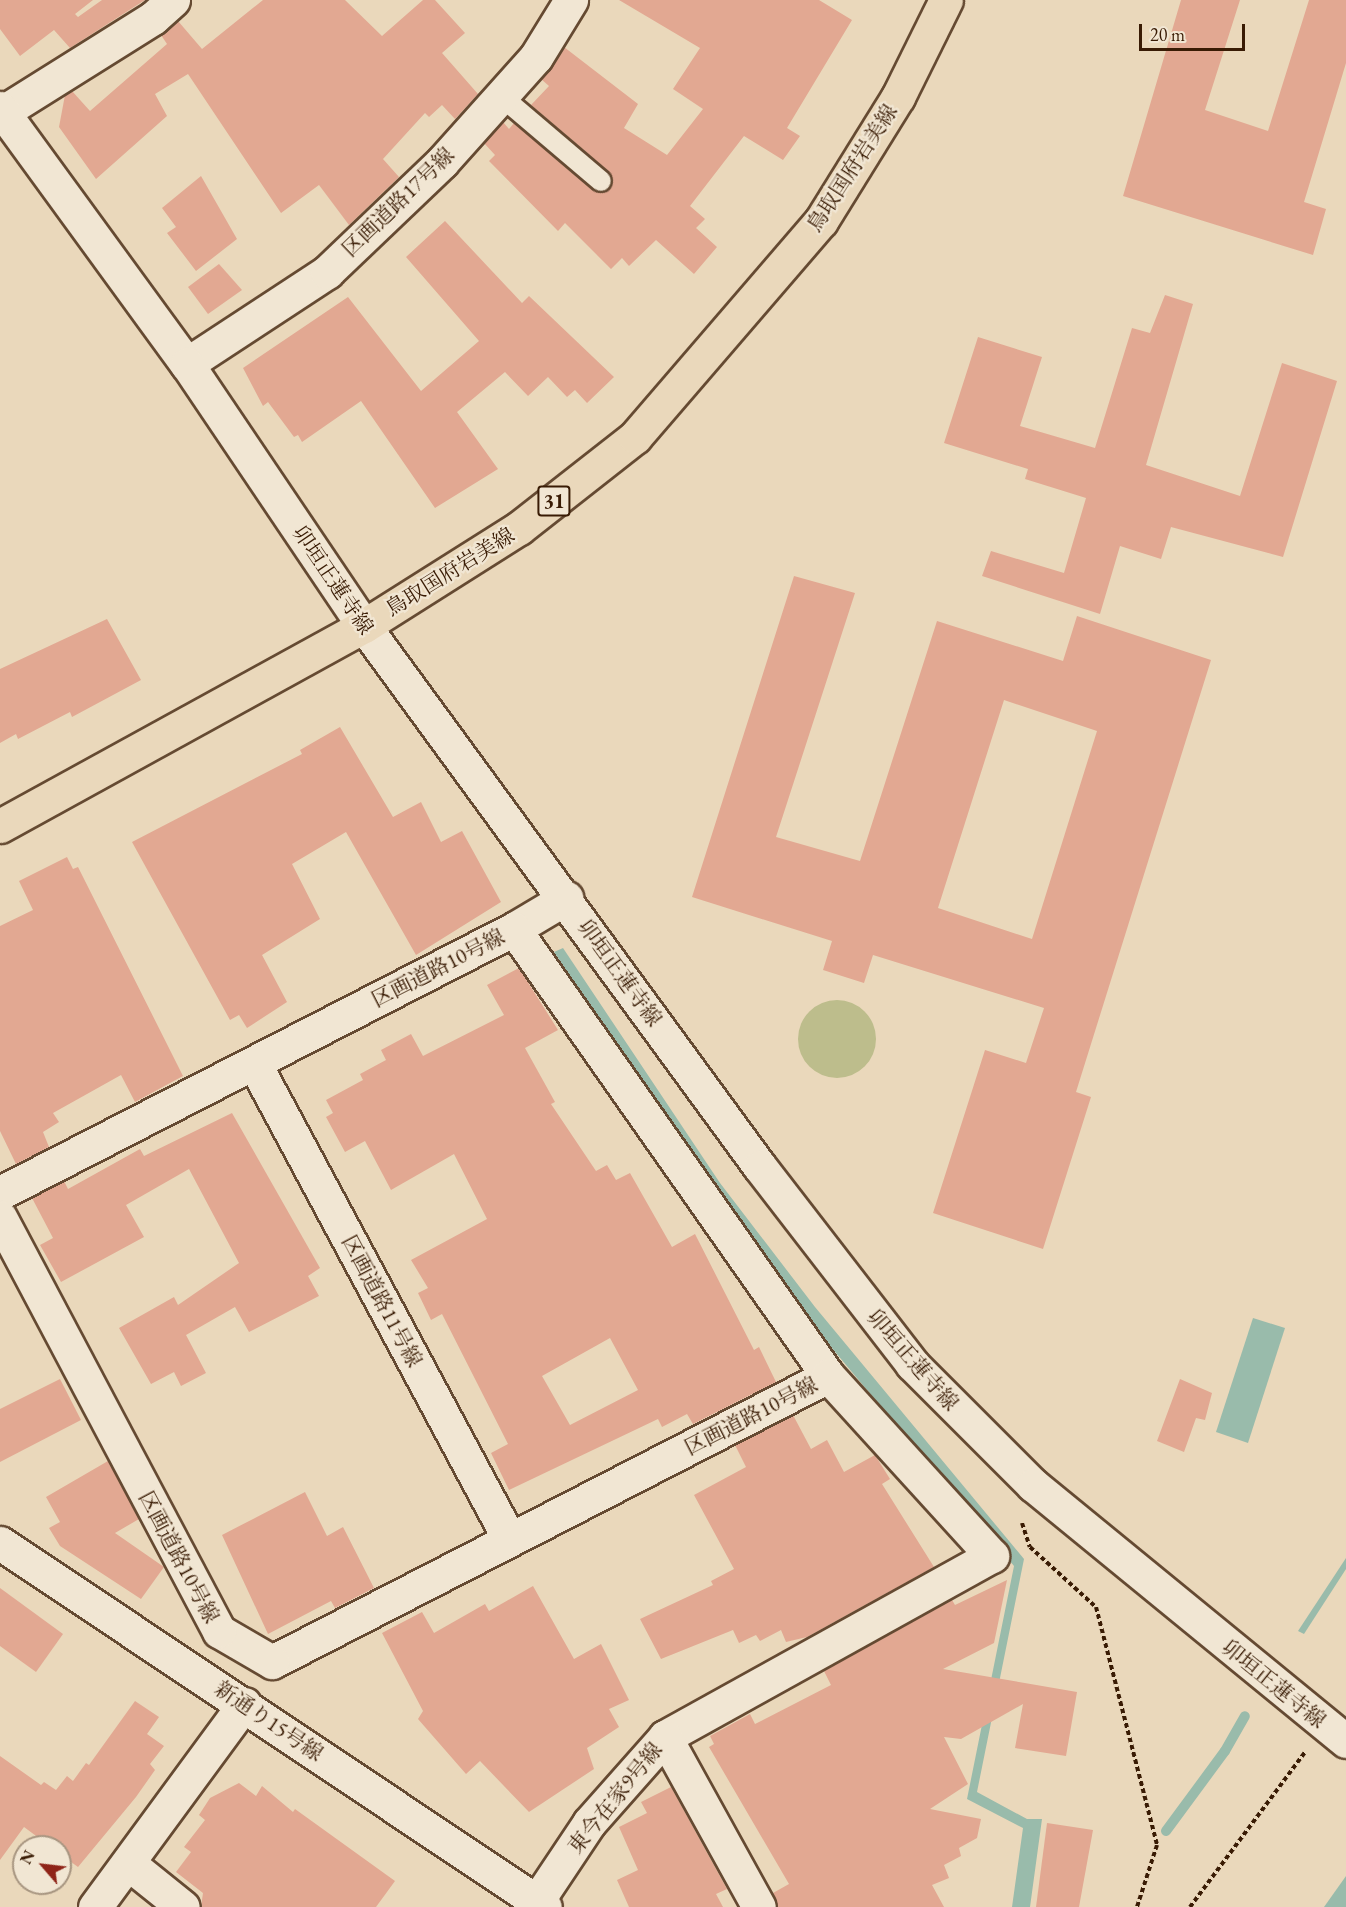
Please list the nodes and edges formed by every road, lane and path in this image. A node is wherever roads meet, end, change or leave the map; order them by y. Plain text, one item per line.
1 (173, 0) edge
2 (571, 0) edge
3 (946, 0) edge
4 (501, 96) junction
5 (1, 110) edge
6 (600, 181) dead end
7 (187, 364) junction
8 (364, 626) junction
9 (0, 826) edge
10 (566, 898) junction
11 (514, 929) junction
12 (254, 1063) junction
13 (0, 1193) edge
14 (0, 1217) edge
15 (828, 1376) junction
16 (1032, 1485) junction
17 (510, 1540) junction
18 (0, 1543) edge
19 (244, 1704) junction
20 (1335, 1732) edge
21 (665, 1737) junction
22 (128, 1863) junction
23 (541, 1904) edge
24 (95, 1907) edge
25 (183, 1907) edge
26 (759, 1907) edge
27 (1137, 1907) edge
28 (1190, 1907) edge

1 - 5 street
2 - 4 street, 区画道路17号線
3 - 8 main road, 鳥取国府岩美線 / 31
4 - 6 lane
4 - 7 street, 区画道路17号線
5 - 7 street, 卯垣正蓮寺線
7 - 8 street, 卯垣正蓮寺線
8 - 9 main road, 鳥取国府岩美線 / 31
8 - 10 street, 卯垣正蓮寺線
10 - 11 street
10 - 16 street, 卯垣正蓮寺線
11 - 12 street, 区画道路10号線
11 - 15 street, 区画道路10号線
12 - 13 street, 区画道路10号線
12 - 17 street, 区画道路11号線
14 - 17 street, 区画道路10号線
15 - 17 street, 区画道路10号線
15 - 21 street
16 - 20 street, 卯垣正蓮寺線
16 - 27 path
18 - 19 street, 新通り15号線
19 - 22 street
19 - 23 street, 新通り15号線
20 - 28 path
21 - 23 street, 東今在家9号線
21 - 26 street, 東今在家9号線
22 - 24 street
22 - 25 street

